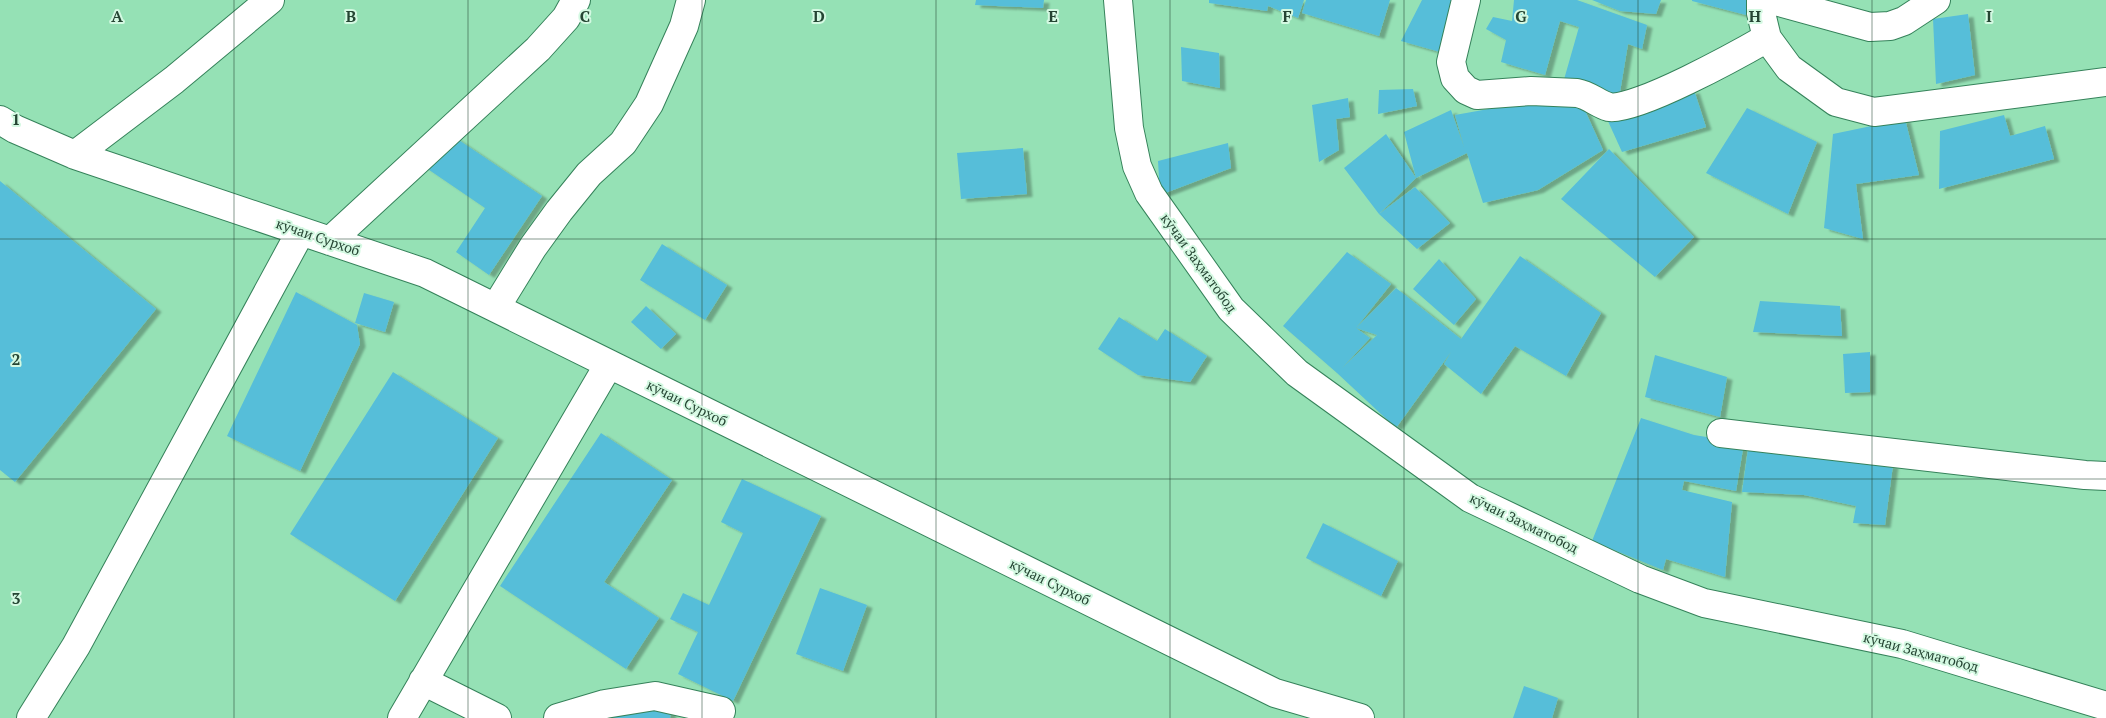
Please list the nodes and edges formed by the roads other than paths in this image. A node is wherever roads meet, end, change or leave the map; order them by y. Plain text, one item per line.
1 (270, 0) edge
2 (576, 0) edge
3 (691, 0) edge
4 (1118, 0) edge
5 (1466, 0) edge
6 (1761, 0) edge
7 (1772, 0) edge
8 (1936, 0) edge
9 (1767, 38) junction
10 (2106, 82) edge
11 (0, 120) edge
12 (75, 155) junction
13 (301, 231) junction
14 (330, 241) junction
15 (496, 307) junction
16 (609, 364) junction
17 (1721, 433) dead end
18 (2106, 476) edge
19 (423, 681) junction
20 (2106, 706) edge
21 (721, 711) dead end
22 (31, 718) edge
23 (402, 718) edge
24 (498, 718) edge
25 (558, 718) edge
26 (1360, 718) edge

1 - 12 street
2 - 14 street
3 - 15 street
4 - 20 street, кӯчаи Заҳматобод
5 - 9 street
6 - 9 street
7 - 8 street
9 - 10 street
11 - 12 street, кӯчаи Сурхоб
12 - 13 street, кӯчаи Сурхоб
13 - 14 street, кӯчаи Сурхоб
13 - 22 street
14 - 15 street, кӯчаи Сурхоб
15 - 16 street, кӯчаи Сурхоб
16 - 19 street
16 - 26 street, кӯчаи Сурхоб
17 - 18 street
19 - 23 street
19 - 24 street
21 - 25 street

